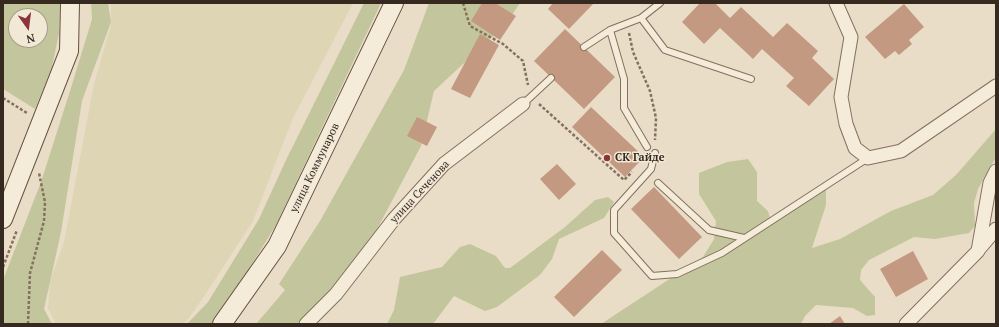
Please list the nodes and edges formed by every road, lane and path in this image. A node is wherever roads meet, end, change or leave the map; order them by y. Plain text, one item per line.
1 (70, 3) edge
2 (394, 3) edge
3 (463, 3) edge
4 (649, 3) edge
5 (660, 3) edge
6 (836, 3) edge
7 (648, 11) junction
8 (641, 18) junction
9 (626, 23) junction
10 (610, 30) junction
11 (584, 47) dead end
12 (551, 78) dead end
13 (751, 79) dead end
14 (996, 86) edge
15 (3, 98) edge
16 (527, 101) junction
17 (31, 116) dead end
18 (647, 147) dead end
19 (655, 153) joint
20 (868, 158) junction
21 (38, 170) dead end
22 (634, 170) dead end
23 (996, 171) edge
24 (658, 183) dead end
25 (3, 219) edge
26 (996, 229) edge
27 (744, 238) junction
28 (978, 251) junction
29 (28, 324) edge
30 (222, 324) edge
31 (306, 324) edge
32 (906, 324) edge

1 - 25 main road
2 - 30 main road, улица Коммунаров
3 - 16 path
4 - 7 lane
5 - 7 lane
6 - 20 street
7 - 8 lane
8 - 9 lane
8 - 13 lane
9 - 10 lane
9 - 19 path
10 - 11 lane
10 - 18 lane
12 - 16 lane, улица Сеченова
14 - 20 street
15 - 17 path
16 - 22 path
16 - 31 street, улица Сеченова
19 - 27 lane
20 - 27 lane
21 - 29 path
23 - 28 street
24 - 27 lane
26 - 28 street
28 - 32 street

